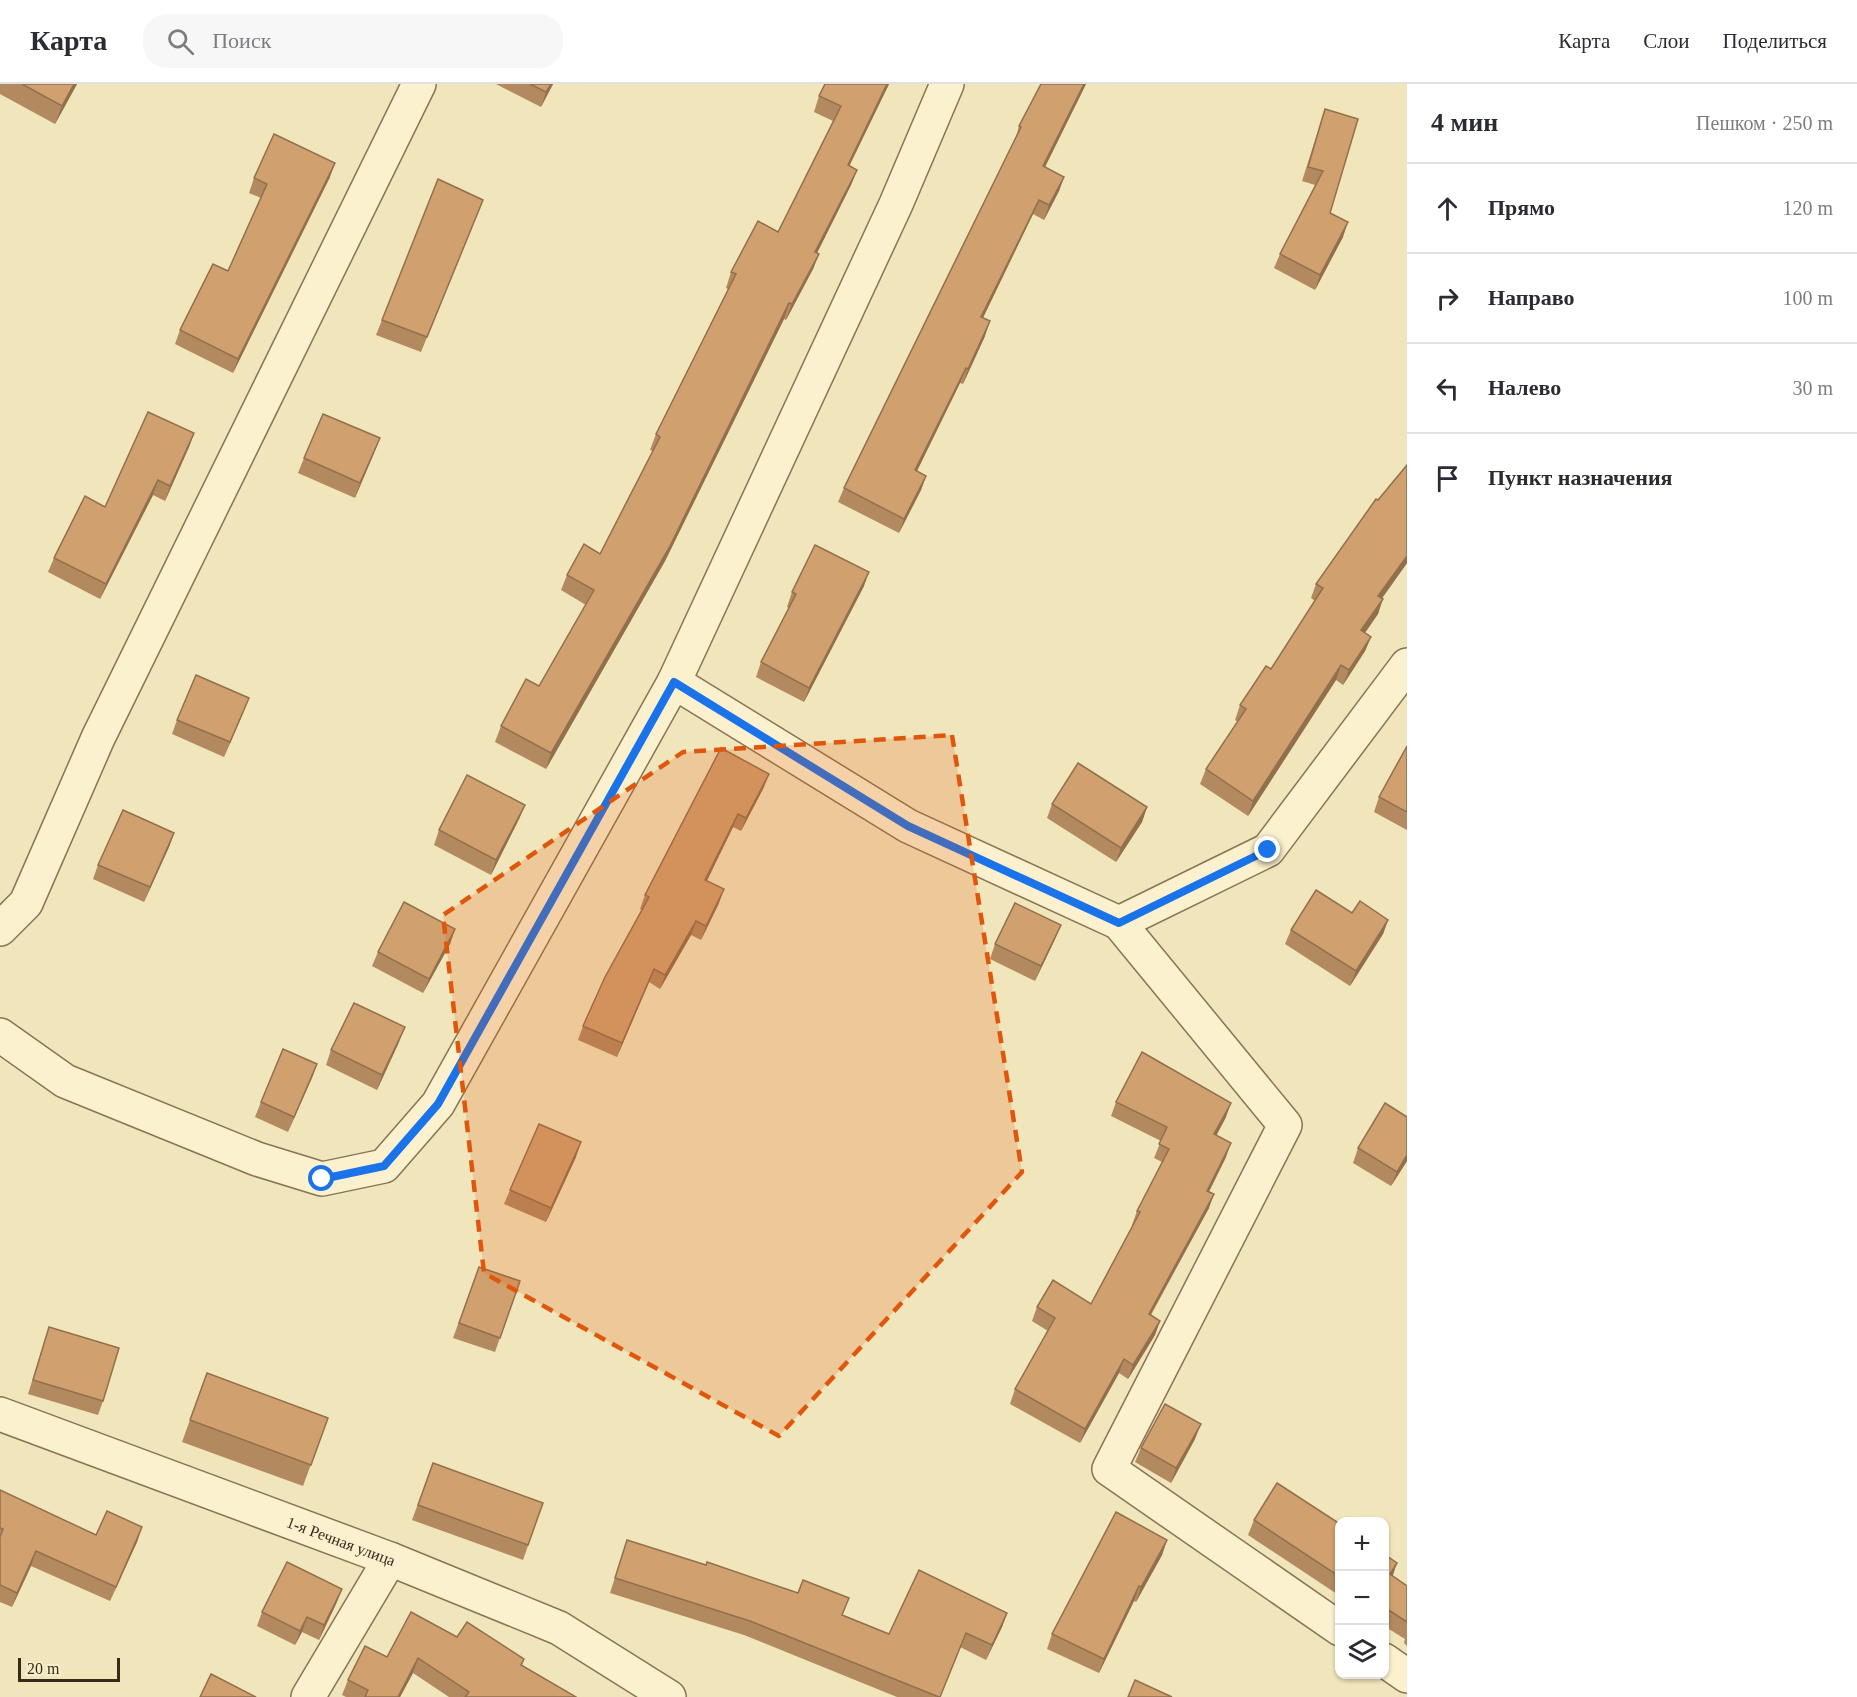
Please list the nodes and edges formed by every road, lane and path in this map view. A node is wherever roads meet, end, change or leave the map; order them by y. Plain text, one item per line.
1 (419, 84) edge
2 (947, 84) edge
3 (1407, 665) edge
4 (674, 682) junction
5 (1119, 923) junction
6 (0, 929) edge
7 (0, 1035) edge
8 (0, 1414) edge
9 (390, 1559) junction
10 (1335, 1626) edge
11 (1389, 1663) edge
12 (1407, 1676) edge
13 (308, 1697) edge
14 (669, 1697) edge

1 - 6 street
2 - 4 street
3 - 5 street
4 - 5 street
4 - 7 street
5 - 10 street
8 - 9 street, 1-я Речная улица
9 - 13 street
9 - 14 street, 1-я Речная улица
11 - 12 street

